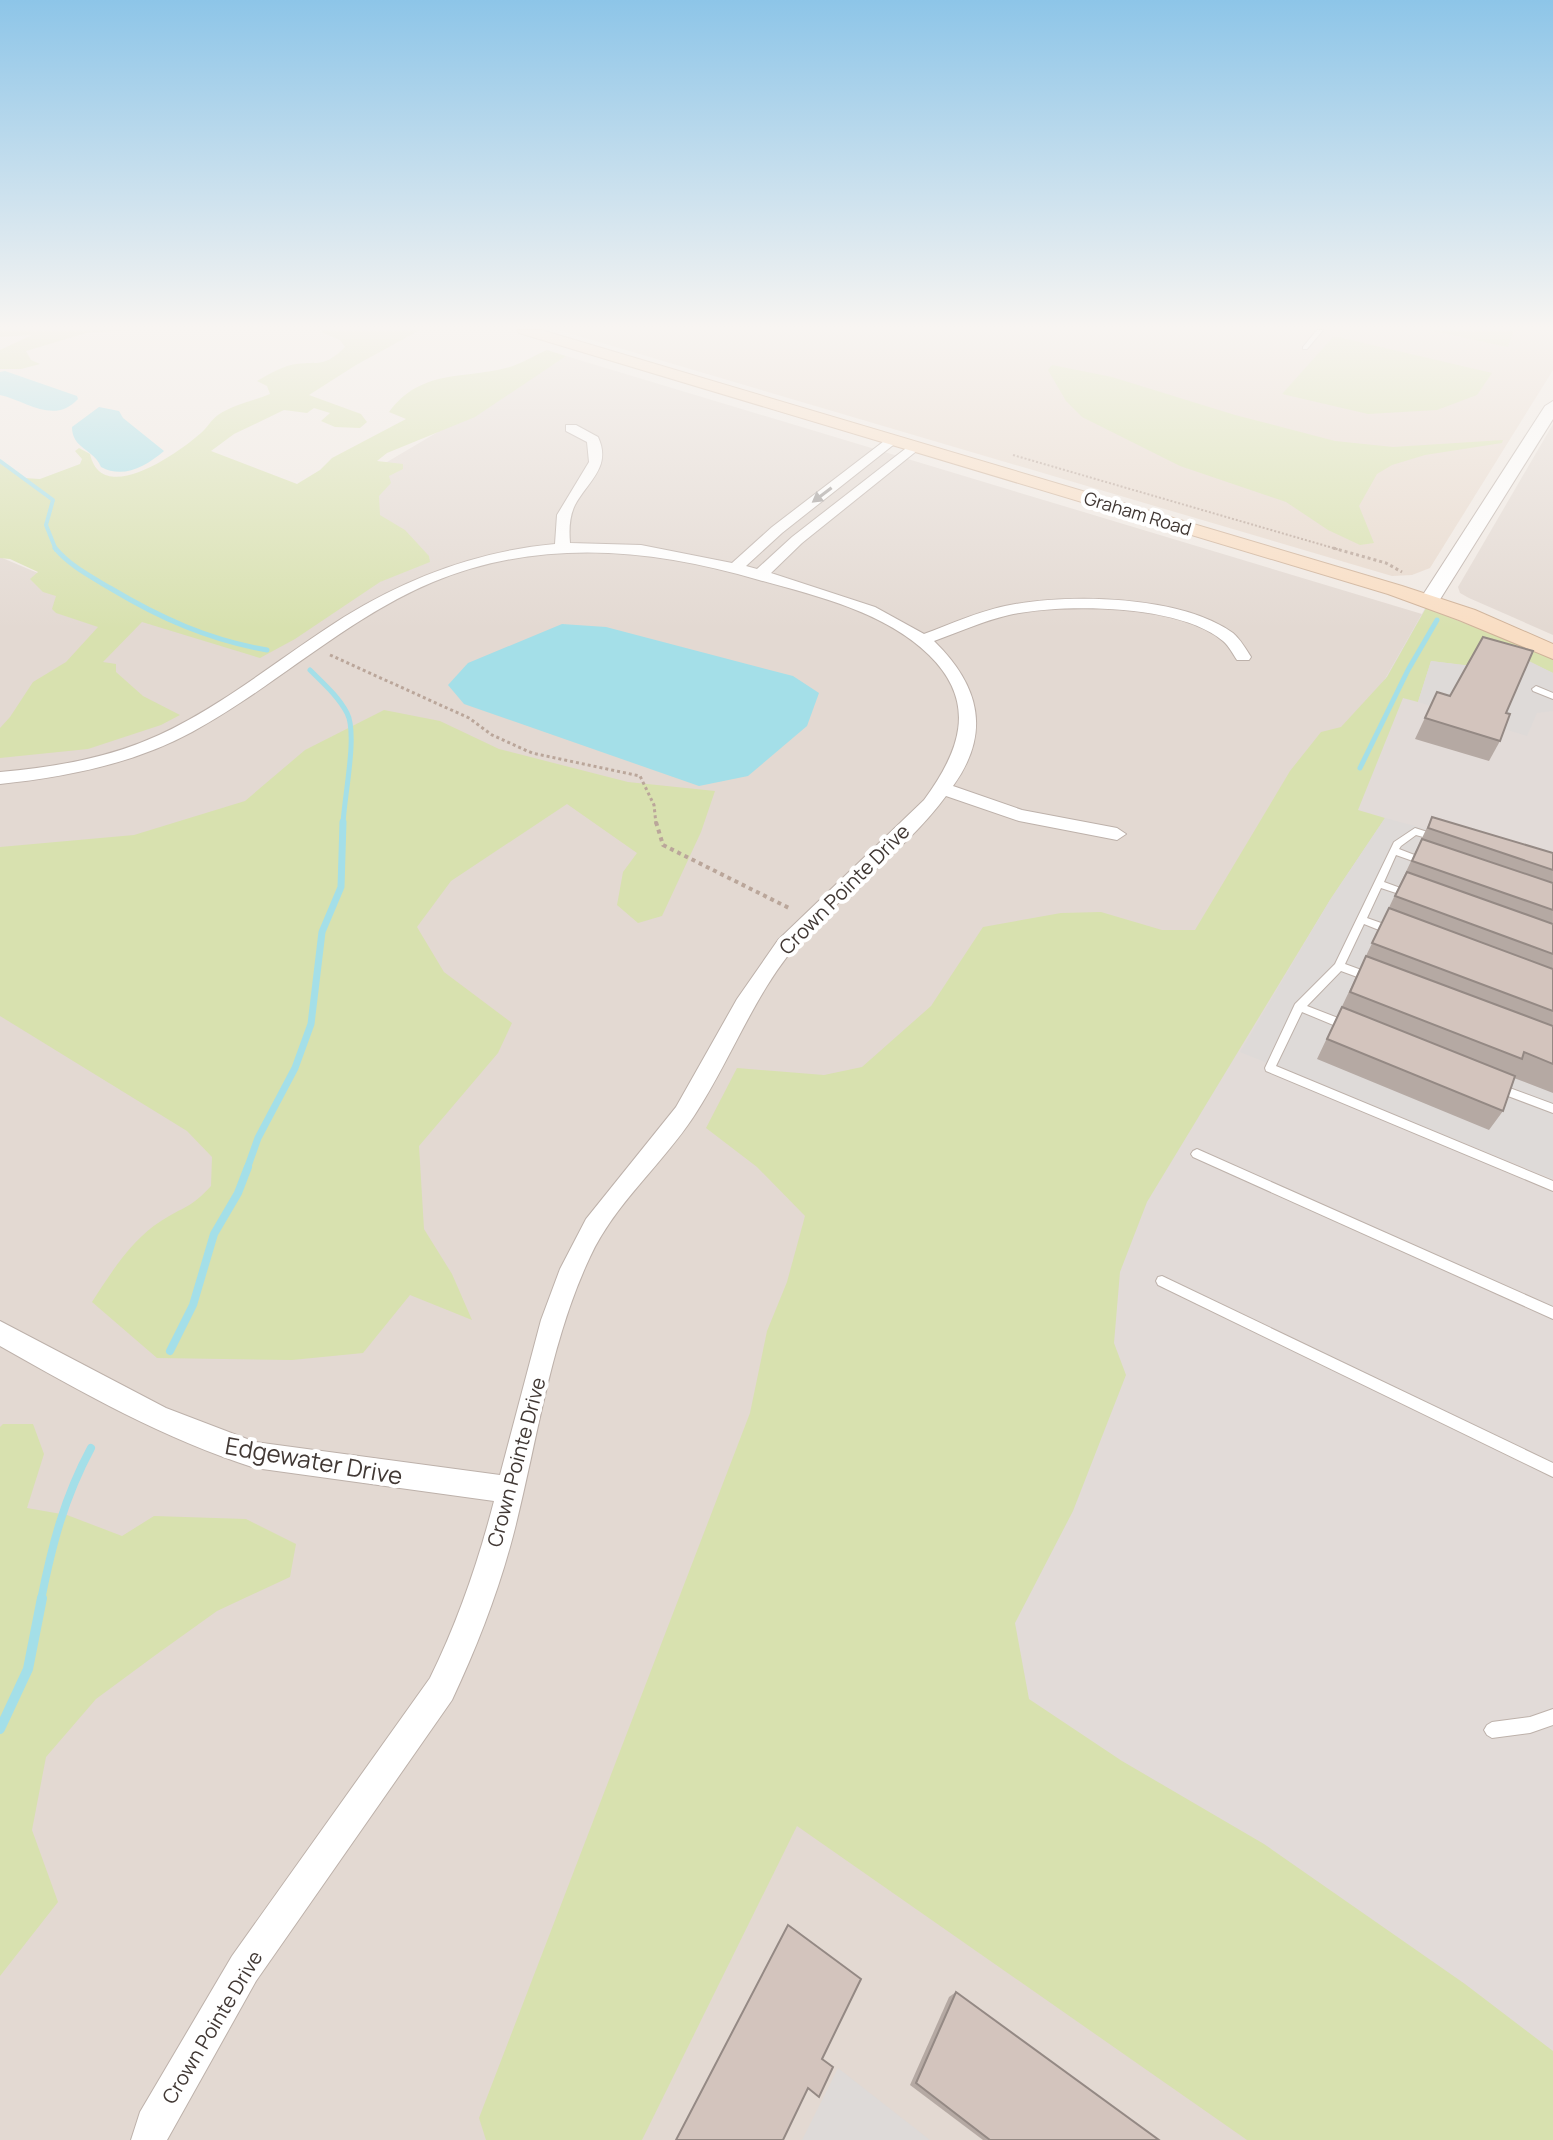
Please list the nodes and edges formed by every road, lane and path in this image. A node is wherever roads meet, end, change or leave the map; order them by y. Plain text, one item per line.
1 (574, 430) edge
2 (861, 430) edge
3 (1538, 430) edge
4 (892, 439) junction
5 (914, 446) junction
6 (844, 478) junction
7 (866, 485) junction
8 (793, 517) junction
9 (817, 524) junction
10 (563, 548) junction
11 (735, 568) junction
12 (760, 575) junction
13 (1429, 601) junction
14 (922, 640) junction
15 (1553, 652) edge
16 (324, 653) dead end
17 (1243, 657) dead end
18 (1536, 689) dead end
19 (1553, 696) edge
20 (0, 778) edge
21 (944, 789) junction
22 (1117, 834) dead end
23 (1446, 840) edge
24 (1394, 851) junction
25 (1437, 866) edge
26 (1378, 883) junction
27 (1422, 899) edge
28 (791, 909) dead end
29 (1361, 919) junction
30 (1405, 936) edge
31 (1339, 966) junction
32 (1379, 981) edge
33 (1299, 1007) junction
34 (1356, 1030) edge
35 (1482, 1081) edge
36 (1553, 1109) edge
37 (1197, 1154) dead end
38 (1553, 1186) edge
39 (1162, 1281) dead end
40 (1553, 1313) edge
41 (0, 1333) edge
42 (1553, 1470) edge
43 (509, 1490) junction
44 (1553, 1717) edge
45 (1492, 1730) dead end
46 (149, 2140) edge

1 - 10 street
2 - 4 main road, Graham Road
3 - 13 street
4 - 5 main road, Graham Road
4 - 6 street
5 - 7 street
5 - 13 main road, Graham Road
6 - 7 street
6 -> 8 street
7 - 9 street
8 - 9 street
8 - 11 street
9 - 12 street
10 - 11 street, Crown Pointe Drive
10 - 20 street, Crown Pointe Drive
11 - 12 street, Crown Pointe Drive
12 - 14 street, Crown Pointe Drive
13 - 15 main road, Graham Road
14 - 17 street
14 - 21 street, Crown Pointe Drive
16 - 28 path
18 - 19 lane
21 - 22 street
21 - 43 street, Crown Pointe Drive
23 - 24 lane
24 - 25 lane
24 - 26 lane
26 - 27 lane
26 - 29 lane
29 - 30 lane
29 - 31 lane
31 - 32 lane
31 - 33 lane
33 - 34 lane
33 - 38 lane
35 - 36 lane
37 - 40 lane
39 - 42 lane
41 - 43 street, Edgewater Drive
43 - 46 street, Crown Pointe Drive
44 - 45 lane

